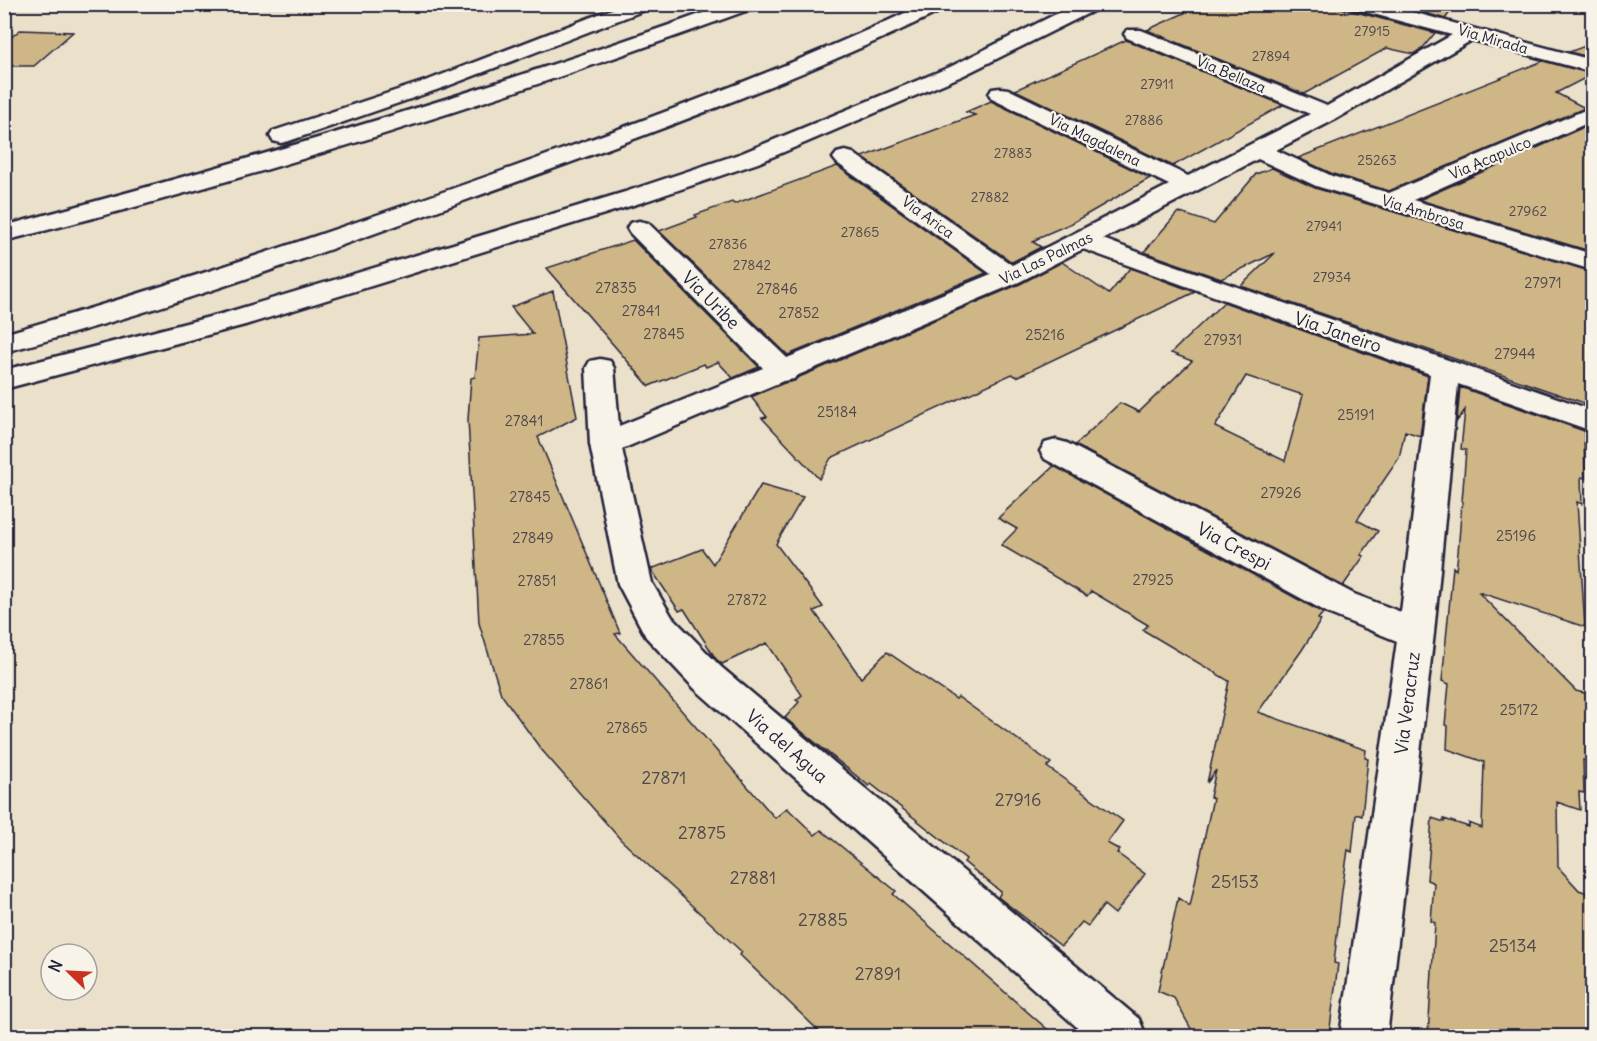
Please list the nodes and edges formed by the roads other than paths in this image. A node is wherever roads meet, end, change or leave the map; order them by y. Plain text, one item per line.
1 (643, 4) edge
2 (747, 4) edge
3 (940, 4) edge
4 (1092, 4) edge
5 (1358, 4) edge
6 (1470, 33) junction
7 (1134, 34) dead end
8 (1593, 66) edge
9 (1000, 94) dead end
10 (1593, 113) edge
11 (1328, 114) junction
12 (1555, 130) junction
13 (1583, 138) dead end
14 (1258, 150) junction
15 (845, 158) dead end
16 (1189, 186) junction
17 (1388, 202) junction
18 (4, 220) edge
19 (639, 228) dead end
20 (4, 234) edge
21 (1084, 240) junction
22 (1593, 262) edge
23 (1010, 276) junction
24 (4, 343) edge
25 (600, 368) dead end
26 (1445, 369) junction
27 (784, 372) junction
28 (4, 380) edge
29 (1593, 421) edge
30 (605, 444) junction
31 (1056, 452) dead end
32 (1416, 633) junction
33 (1122, 1036) edge
34 (1364, 1036) edge

1 - 18 main road
2 - 20 main road
3 - 24 main road
4 - 28 main road
5 - 6 main road, Via Mirada
6 - 8 main road, Via Mirada
6 - 11 main road, Via Las Palmas
7 - 11 main road, Via Bellaza
9 - 16 main road, Via Magdalena
10 - 12 main road, Via Acapulco
11 - 14 main road, Via Las Palmas
12 - 13 main road
12 - 17 main road, Via Acapulco
14 - 16 main road, Via Las Palmas
14 - 17 main road, Via Ambrosa
15 - 23 main road, Via Arica
16 - 21 main road, Via Las Palmas
17 - 22 main road, Via Ambrosa
19 - 27 main road, Via Uribe
21 - 23 main road, Via Las Palmas
21 - 26 main road, Via Janeiro
23 - 27 main road, Via Las Palmas
25 - 30 main road, Via del Agua
26 - 29 main road, Via Janeiro
26 - 32 main road, Via Veracruz
27 - 30 main road, Via Las Palmas
30 - 33 main road, Via del Agua
31 - 32 main road, Via Crespi
32 - 34 main road, Via Veracruz

